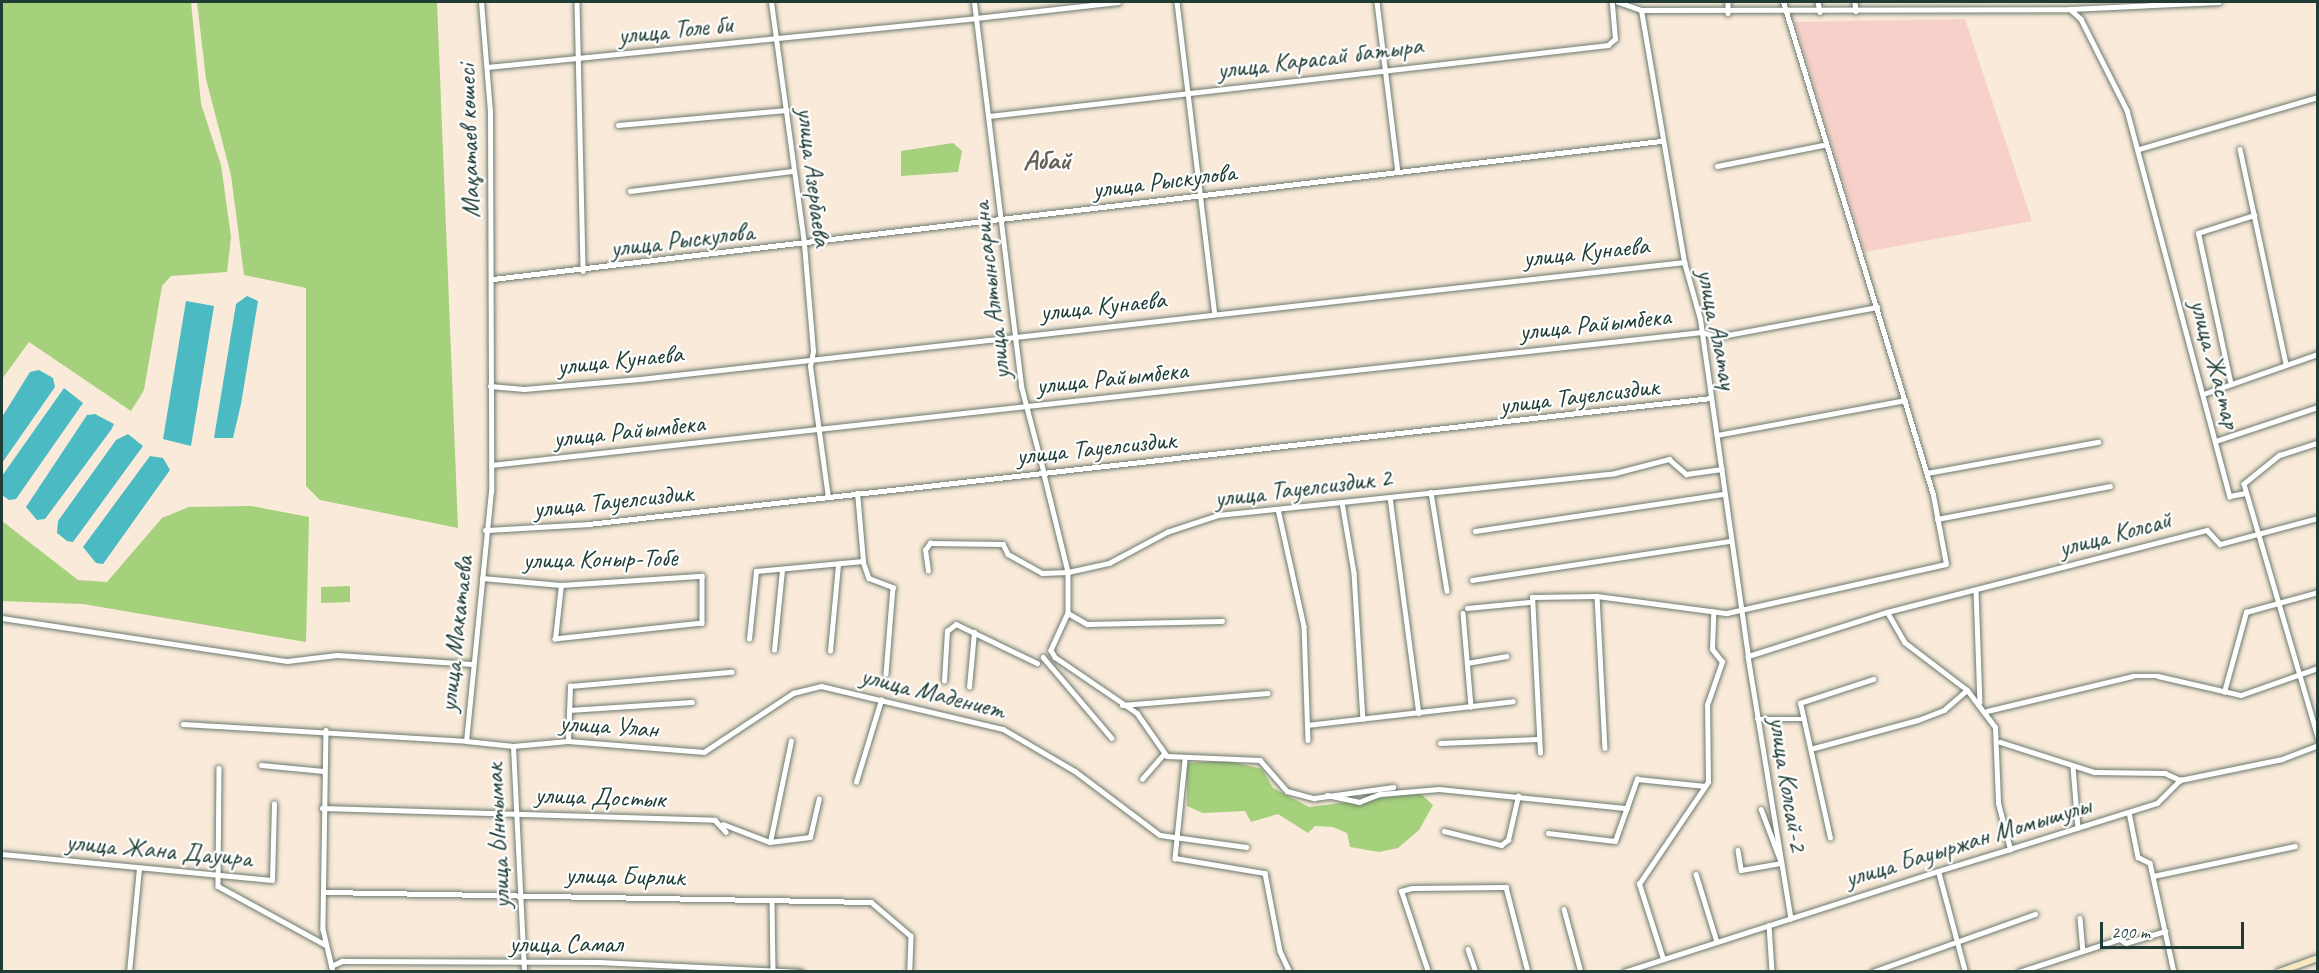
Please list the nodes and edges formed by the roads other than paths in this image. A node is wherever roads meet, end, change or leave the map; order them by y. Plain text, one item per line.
1 (481, 2) edge
2 (577, 2) edge
3 (771, 2) edge
4 (974, 2) edge
5 (1118, 2) edge
6 (1178, 2) edge
7 (1377, 2) edge
8 (1612, 2) edge
9 (1618, 2) edge
10 (1728, 2) edge
11 (1783, 2) edge
12 (1818, 2) edge
13 (1855, 2) edge
14 (1923, 2) edge
15 (1989, 2) edge
16 (2053, 2) edge
17 (2219, 2) edge
18 (2054, 8) junction
19 (1991, 9) junction
20 (2070, 9) junction
21 (1641, 10) junction
22 (1925, 10) junction
23 (1856, 11) junction
24 (1786, 12) junction
25 (1820, 12) junction
26 (1728, 13) junction
27 (976, 18) junction
28 (776, 38) junction
29 (581, 59) junction
30 (487, 67) junction
31 (1384, 71) junction
32 (1191, 94) junction
33 (2318, 97) edge
34 (786, 110) junction
35 (989, 116) junction
36 (618, 125) dead end
37 (1661, 141) junction
38 (1823, 145) junction
39 (2139, 149) junction
40 (2240, 149) dead end
41 (1717, 166) dead end
42 (794, 171) junction
43 (1398, 172) junction
44 (630, 191) dead end
45 (1202, 196) junction
46 (2254, 215) junction
47 (1003, 220) junction
48 (804, 244) junction
49 (1684, 262) junction
50 (583, 271) junction
51 (493, 279) junction
52 (1877, 307) junction
53 (1215, 314) junction
54 (1702, 332) junction
55 (1015, 334) junction
56 (2318, 354) edge
57 (812, 357) junction
58 (2286, 364) junction
59 (2230, 381) junction
60 (490, 386) junction
61 (2206, 393) junction
62 (1711, 399) junction
63 (1905, 400) junction
64 (2318, 407) edge
65 (1026, 408) junction
66 (819, 430) junction
67 (1717, 435) junction
68 (2216, 441) junction
69 (2098, 442) dead end
70 (2318, 443) edge
71 (491, 465) junction
72 (1722, 469) junction
73 (1927, 473) junction
74 (1044, 474) junction
75 (2110, 486) dead end
76 (1431, 492) junction
77 (857, 493) junction
78 (2245, 493) junction
79 (1724, 494) junction
80 (828, 496) junction
81 (1390, 496) junction
82 (1342, 502) junction
83 (1278, 509) junction
84 (2318, 518) edge
85 (1937, 519) junction
86 (485, 530) junction
87 (1475, 531) dead end
88 (2257, 534) junction
89 (1730, 541) junction
90 (863, 561) junction
91 (838, 565) junction
92 (782, 570) junction
93 (928, 571) dead end
94 (1068, 572) junction
95 (482, 578) junction
96 (1472, 580) dead end
97 (561, 585) junction
98 (1976, 590) junction
99 (1447, 591) dead end
100 (2318, 592) edge
101 (1597, 596) junction
102 (1529, 602) junction
103 (2278, 603) junction
104 (1742, 610) junction
105 (1713, 612) junction
106 (1887, 612) junction
107 (1068, 613) junction
108 (2, 618) edge
109 (1222, 621) dead end
110 (974, 632) junction
111 (748, 639) dead end
112 (774, 650) dead end
113 (830, 651) dead end
114 (1506, 656) dead end
115 (1748, 656) junction
116 (1042, 657) dead end
117 (1037, 663) dead end
118 (1467, 663) junction
119 (472, 664) junction
120 (2318, 669) edge
121 (731, 672) dead end
122 (886, 674) dead end
123 (2300, 675) junction
124 (1873, 679) dead end
125 (944, 681) dead end
126 (969, 687) dead end
127 (1967, 690) junction
128 (2224, 692) junction
129 (1268, 693) dead end
130 (881, 700) junction
131 (1513, 701) dead end
132 (692, 702) dead end
133 (1980, 702) junction
134 (1122, 705) junction
135 (1471, 707) junction
136 (569, 710) junction
137 (1987, 711) junction
138 (1419, 713) junction
139 (1363, 719) junction
140 (1757, 719) junction
141 (1804, 719) junction
142 (183, 724) dead end
143 (1307, 725) junction
144 (326, 730) junction
145 (2318, 737) edge
146 (1112, 738) dead end
147 (1308, 740) dead end
148 (1538, 740) junction
149 (466, 741) junction
150 (568, 741) junction
151 (790, 741) dead end
152 (2000, 742) junction
153 (1440, 743) dead end
154 (2318, 745) edge
155 (513, 746) junction
156 (1605, 748) dead end
157 (1814, 748) junction
158 (704, 752) joint
159 (1540, 753) dead end
160 (1164, 754) junction
161 (1185, 760) junction
162 (261, 765) dead end
163 (2073, 767) junction
164 (219, 768) dead end
165 (324, 771) junction
166 (1142, 779) dead end
167 (2180, 780) junction
168 (856, 782) dead end
169 (1705, 786) junction
170 (1393, 787) dead end
171 (1327, 795) junction
172 (1518, 796) junction
173 (819, 799) dead end
174 (274, 804) dead end
175 (323, 808) junction
176 (1627, 808) junction
177 (1761, 810) dead end
178 (2129, 812) junction
179 (515, 814) junction
180 (723, 824) junction
181 (2078, 828) junction
182 (1443, 831) dead end
183 (726, 832) dead end
184 (1548, 833) dead end
185 (1176, 838) junction
186 (1830, 838) dead end
187 (770, 842) junction
188 (2295, 846) dead end
189 (1246, 847) dead end
190 (2010, 849) junction
191 (1738, 850) dead end
192 (2, 854) edge
193 (1782, 863) junction
194 (139, 868) junction
195 (1938, 871) junction
196 (1696, 874) dead end
197 (218, 876) junction
198 (2153, 876) junction
199 (325, 892) junction
200 (521, 894) junction
201 (772, 900) junction
202 (1564, 909) dead end
203 (2035, 914) dead end
204 (1791, 918) junction
205 (2080, 918) dead end
206 (1769, 925) junction
207 (2165, 932) junction
208 (1717, 942) junction
209 (1957, 942) junction
210 (324, 944) junction
211 (1468, 949) dead end
212 (2083, 950) junction
213 (2318, 958) edge
214 (1663, 959) junction
215 (524, 963) junction
216 (332, 969) edge
217 (773, 971) edge
218 (129, 972) edge
219 (524, 972) edge
220 (801, 972) edge
221 (910, 972) edge
222 (1290, 972) edge
223 (1428, 972) edge
224 (1476, 972) edge
225 (1528, 972) edge
226 (1581, 972) edge
227 (1624, 972) edge
228 (1773, 972) edge
229 (1872, 972) edge
230 (1965, 972) edge
231 (2019, 972) edge
232 (2174, 972) edge
233 (2279, 972) edge

1 - 30 street, Мақатаев көшесі
2 - 29 street
3 - 28 street, улица Азербаева
4 - 27 street, улица Алтынсарина
5 - 27 street, улица Толе би
6 - 32 street
7 - 31 street
8 - 31 street, улица Карасай батыра
9 - 21 street
10 - 26 street
11 - 24 street
12 - 25 street
13 - 23 street
14 - 22 street
15 - 19 street
16 - 18 street
17 - 20 street
18 - 19 street
18 - 20 street
19 - 22 street
20 - 39 street, улица Жастар
21 - 26 street
21 - 37 street, улица Алатау
22 - 23 street
23 - 25 street
24 - 25 street
24 - 26 street
24 - 38 street
27 - 28 street, улица Толе би
27 - 35 street, улица Алтынсарина
28 - 29 street, улица Толе би
28 - 34 street, улица Азербаева
29 - 30 street, улица Толе би
29 - 50 street
30 - 51 street, Мақатаев көшесі
31 - 32 street, улица Карасай батыра
31 - 43 street
32 - 35 street, улица Карасай батыра
32 - 45 street
33 - 39 street
34 - 36 street
34 - 42 street, улица Азербаева
35 - 47 street, улица Алтынсарина
37 - 43 street, улица Рыскулова
37 - 49 street, улица Алатау
38 - 41 street
38 - 52 street
39 - 61 street, улица Жастар
40 - 46 street
42 - 44 street
42 - 48 street, улица Азербаева
43 - 45 street, улица Рыскулова
45 - 47 street, улица Рыскулова
45 - 53 street
46 - 58 street
46 - 59 street
47 - 48 street, улица Рыскулова
47 - 55 street, улица Алтынсарина
48 - 50 street, улица Рыскулова
48 - 57 street, улица Азербаева
49 - 53 street, улица Кунаева
49 - 54 street, улица Алатау
50 - 51 street, улица Рыскулова
51 - 60 street, Мақатаев көшесі
52 - 54 street, улица Райымбека
52 - 63 street
53 - 55 street, улица Кунаева
54 - 62 street, улица Алатау
54 - 65 street, улица Райымбека
55 - 57 street, улица Кунаева
55 - 65 street, улица Алтынсарина
56 - 58 street
57 - 60 street, улица Кунаева
57 - 66 street, улица Азербаева
58 - 59 street
59 - 61 street
60 - 71 street, улица Макатаева
61 - 68 street, улица Жастар
62 - 67 street, улица Алатау
62 - 74 street, улица Тауелсиздик
63 - 67 street
63 - 73 street
64 - 68 street
65 - 66 street, улица Райымбека
65 - 74 street, улица Алтынсарина
66 - 71 street, улица Райымбека
66 - 80 street, улица Азербаева
67 - 72 street, улица Алатау
68 - 78 street, улица Жастар
69 - 73 street
70 - 78 street
71 - 86 street, улица Макатаева
72 - 76 street, улица Тауелсиздик 2
72 - 79 street, улица Алатау
73 - 85 street
74 - 77 street, улица Тауелсиздик
74 - 94 street, улица Алтынсарина
75 - 85 street
76 - 81 street, улица Тауелсиздик 2
76 - 99 street
77 - 80 street, улица Тауелсиздик
77 - 90 street
78 - 88 street
79 - 87 street
79 - 89 street, улица Алатау
80 - 86 street, улица Тауелсиздик
81 - 82 street, улица Тауелсиздик 2
81 - 138 street
82 - 83 street, улица Тауелсиздик 2
82 - 139 street
83 - 94 street, улица Тауелсиздик 2
83 - 143 street
84 - 88 street
85 - 104 street
86 - 95 street, улица Макатаева
88 - 98 street, улица Колсай
88 - 103 street
89 - 96 street
89 - 104 street, улица Алатау
90 - 91 street
90 - 122 street
91 - 92 street
91 - 113 street
92 - 111 street
92 - 112 street
93 - 94 street, улица Тауелсиздик 2
94 - 107 street, улица Алтынсарина
95 - 97 street, улица Коныр-Тобе
95 - 119 street, улица Макатаева
97 - 97 street, улица Коныр-Тобе
98 - 106 street, улица Колсай
98 - 133 street
100 - 103 street
101 - 102 street
101 - 105 street
101 - 156 street
102 - 118 street
102 - 148 street
103 - 123 street
103 - 128 street
104 - 105 street
104 - 115 street, улица Алатау
105 - 169 street
106 - 115 street, улица Колсай
106 - 127 street
107 - 109 street
107 - 134 street
108 - 119 street
110 - 117 street
110 - 125 street
110 - 126 street
114 - 118 street
115 - 140 street, улица Колсай-2
116 - 146 street
118 - 135 street
119 - 149 street, улица Макатаева
120 - 123 street
121 - 136 street
123 - 128 street
123 - 145 street
124 - 141 street
127 - 133 street
127 - 157 street, улица Колсай-2
128 - 137 street
129 - 134 street
130 - 158 street, улица Мадениет
130 - 168 street
130 - 185 street, улица Мадениет
131 - 135 street
132 - 136 street
133 - 137 street
134 - 160 street
135 - 138 street
136 - 150 street
137 - 152 street
138 - 139 street
139 - 143 street
140 - 141 street
140 - 193 street, улица Колсай-2
141 - 157 street
142 - 144 street
143 - 147 street
144 - 149 street
144 - 165 street
148 - 153 street
148 - 159 street
149 - 155 street, улица Ынтымак
150 - 155 street, улица Улан
150 - 158 street, улица Улан
151 - 187 street
152 - 163 street
152 - 190 street
154 - 167 street
155 - 179 street, улица Ынтымак
157 - 186 street
160 - 161 street
160 - 166 street
161 - 171 street
161 - 185 street
162 - 165 street
163 - 167 street
163 - 181 street
164 - 197 street
165 - 175 street
167 - 178 street, улица Бауыржан Момышулы
169 - 176 street
169 - 214 street
170 - 171 street
171 - 172 street
172 - 176 street
172 - 182 street
173 - 187 street
174 - 197 street, улица Жана Дауира
175 - 179 street, улица Достык
175 - 199 street
176 - 184 street
177 - 193 street
178 - 181 street, улица Бауыржан Момышулы
178 - 198 street
179 - 180 street, улица Достык
179 - 200 street, улица Ынтымак
180 - 183 street
180 - 187 street, улица Достык
181 - 190 street, улица Бауыржан Момышулы
185 - 189 street, улица Мадениет
185 - 222 street
188 - 198 street
190 - 195 street, улица Бауыржан Момышулы
191 - 193 street
192 - 194 street, улица Жана Дауира
193 - 204 street, улица Колсай-2
194 - 197 street, улица Жана Дауира
194 - 218 street
195 - 204 street, улица Бауыржан Момышулы
195 - 209 street
196 - 208 street
197 - 210 street
198 - 207 street
199 - 200 street, улица Бирлик
199 - 210 street
200 - 201 street, улица Бирлик
200 - 215 street, улица Ынтымак
201 - 217 street
201 - 221 street, улица Бирлик
202 - 226 street
203 - 209 street
204 - 206 street, улица Бауыржан Момышулы
205 - 212 street
206 - 208 street, улица Бауыржан Момышулы
206 - 228 street
207 - 212 street
207 - 232 street
208 - 214 street, улица Бауыржан Момышулы
209 - 229 street
209 - 230 street
210 - 216 street
211 - 224 street
212 - 231 street
213 - 233 main road
214 - 227 street, улица Бауыржан Момышулы
215 - 216 street, улица Самал
215 - 217 street, улица Самал
215 - 219 street, улица Ынтымак
217 - 220 street, улица Самал
223 - 225 street

